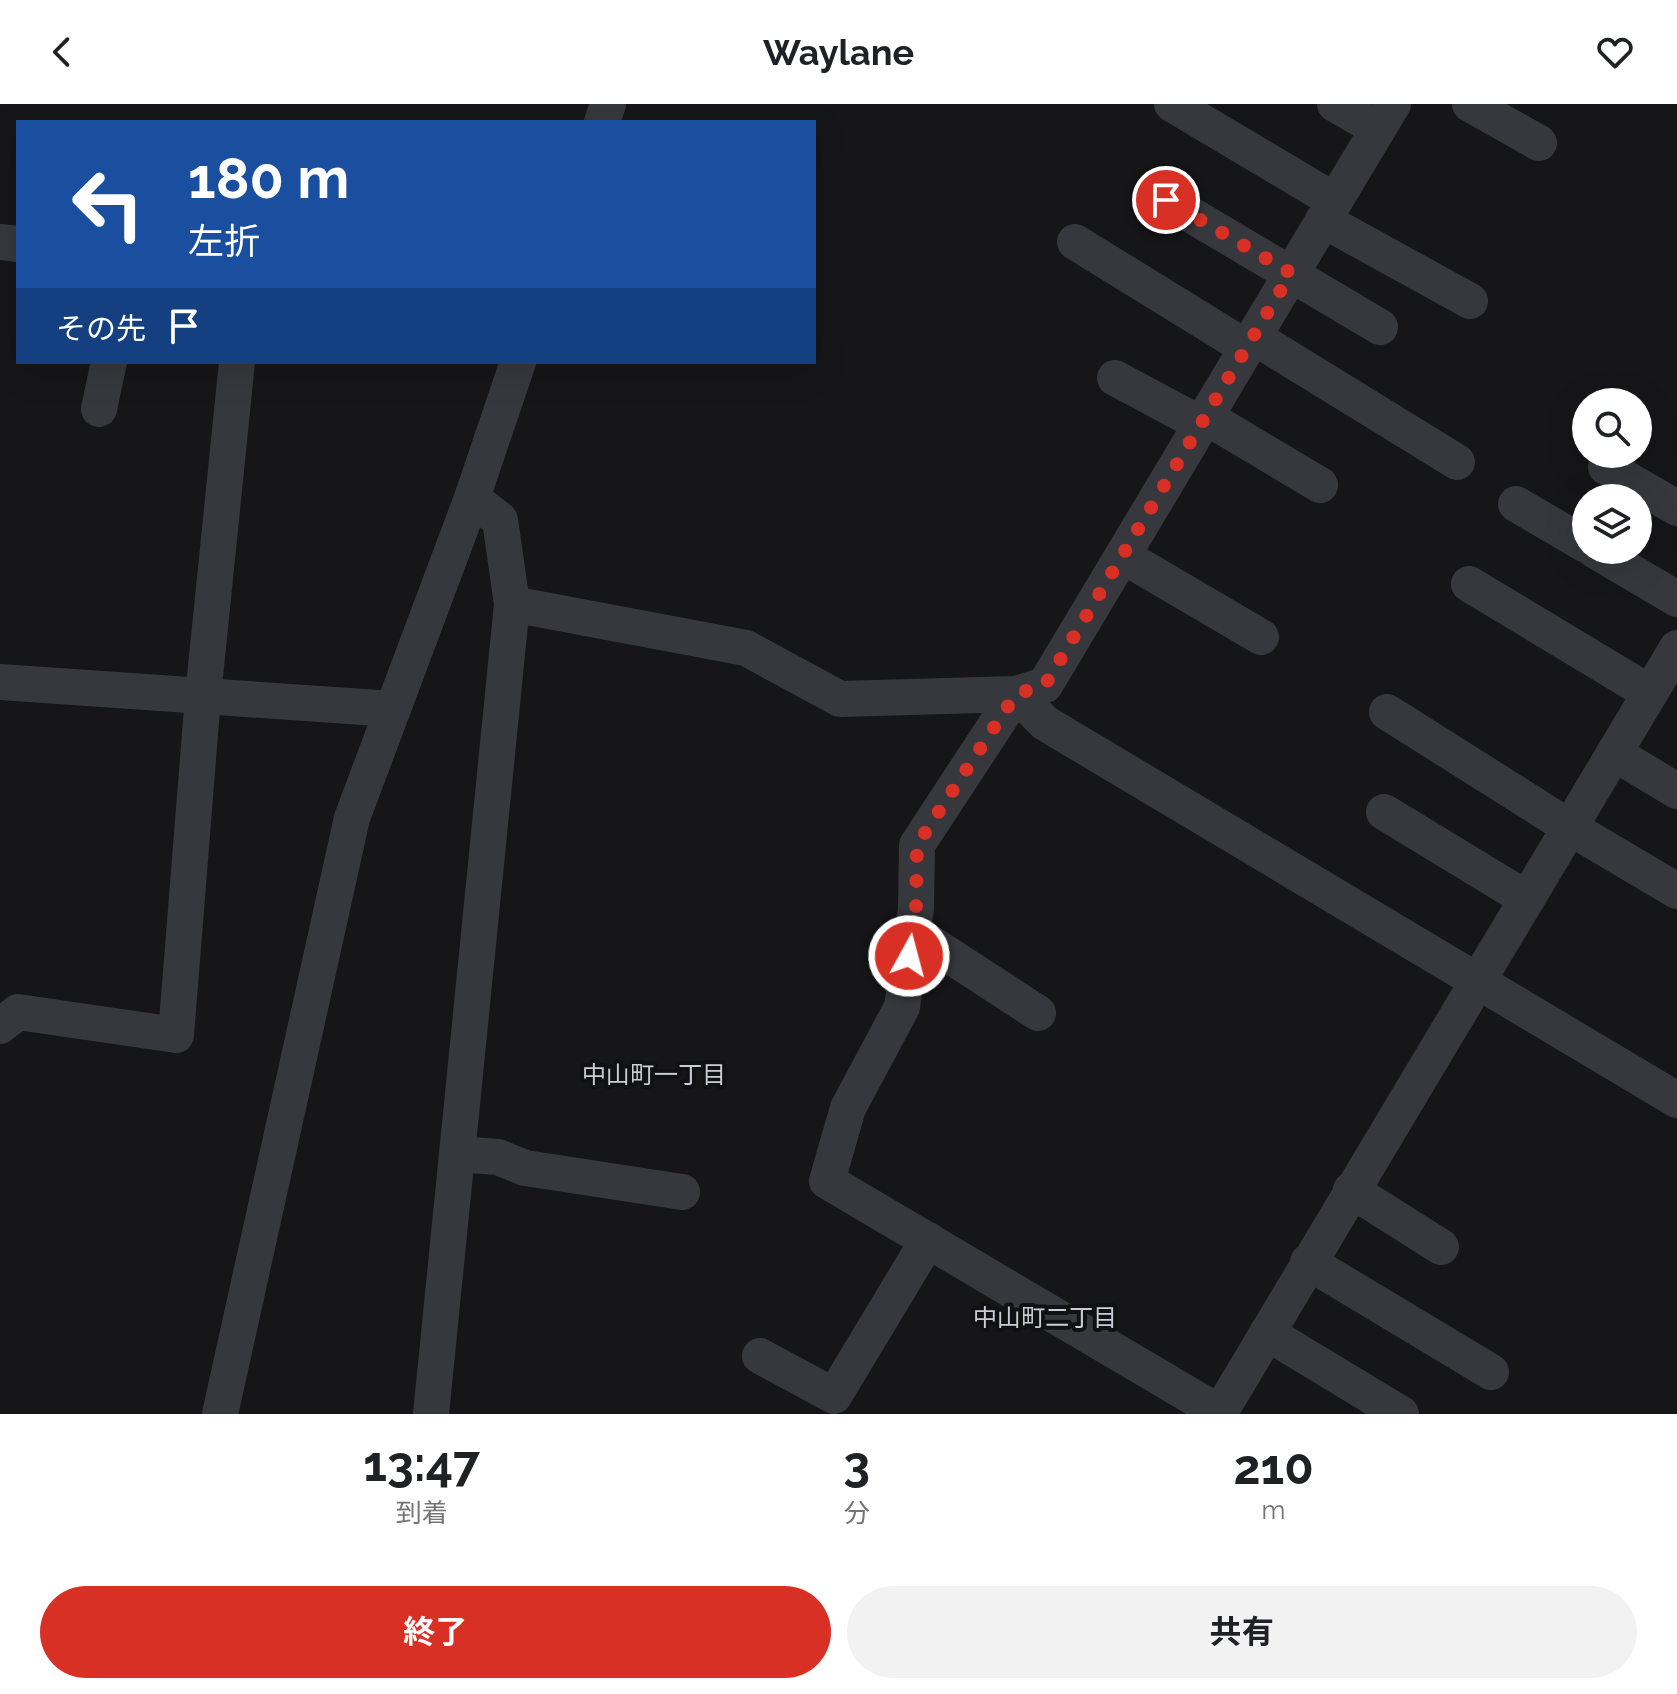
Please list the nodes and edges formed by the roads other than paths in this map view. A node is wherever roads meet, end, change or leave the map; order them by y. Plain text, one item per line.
1 (1172, 104) edge
2 (1335, 104) edge
3 (1470, 104) edge
4 (1385, 117) edge
5 (1539, 143) dead end
6 (1166, 200) dead end
7 (1329, 211) junction
8 (1075, 242) dead end
9 (1291, 273) junction
10 (1470, 301) dead end
11 (1380, 327) dead end
12 (1250, 342) junction
13 (109, 364) edge
14 (237, 364) edge
15 (517, 364) edge
16 (1115, 378) dead end
17 (99, 409) dead end
18 (1204, 420) junction
19 (1457, 462) dead end
20 (1608, 468) edge
21 (1320, 485) dead end
22 (472, 498) junction
23 (1516, 504) dead end
24 (1677, 508) edge
25 (1572, 537) edge
26 (1123, 556) junction
27 (1618, 564) edge
28 (1469, 584) dead end
29 (1677, 599) edge
30 (512, 604) junction
31 (1261, 637) dead end
32 (1677, 648) edge
33 (0, 682) edge
34 (1661, 690) edge
35 (1016, 694) junction
36 (203, 696) junction
37 (393, 709) junction
38 (1387, 712) dead end
39 (1614, 753) junction
40 (1677, 791) edge
41 (1384, 812) dead end
42 (1569, 827) junction
43 (1677, 891) edge
44 (1527, 899) junction
45 (912, 931) junction
46 (1478, 981) junction
47 (1038, 1013) dead end
48 (0, 1026) edge
49 (1677, 1100) edge
50 (457, 1154) junction
51 (1351, 1190) junction
52 (682, 1192) dead end
53 (928, 1240) junction
54 (1441, 1247) dead end
55 (1308, 1262) junction
56 (1267, 1333) junction
57 (760, 1356) dead end
58 (1491, 1372) dead end
59 (1228, 1411) edge
60 (220, 1414) edge
61 (431, 1414) edge
62 (1401, 1414) edge

1 - 7 street
2 - 4 street
3 - 5 street
4 - 7 street
6 - 9 street
7 - 9 street
7 - 10 street
8 - 12 street
9 - 11 street
9 - 12 street
12 - 18 street
12 - 19 street
13 - 17 street
14 - 36 street
15 - 22 street
16 - 18 street
18 - 21 street
18 - 26 street
20 - 24 street
22 - 30 street
22 - 37 street
23 - 25 street
26 - 31 street
26 - 35 street
27 - 29 street
28 - 34 street
30 - 35 street
30 - 50 street
32 - 34 street
33 - 36 street
34 - 39 street
35 - 45 street
35 - 46 street
36 - 37 street
36 - 48 street
37 - 60 street
38 - 42 street
39 - 40 street
39 - 42 street
41 - 44 street
42 - 43 street
42 - 44 street
44 - 46 street
45 - 47 street
45 - 53 street
46 - 49 street
46 - 51 street
50 - 52 street
50 - 61 street
51 - 54 street
51 - 55 street
53 - 57 street
53 - 59 street
55 - 56 street
55 - 58 street
56 - 59 street
56 - 62 street

